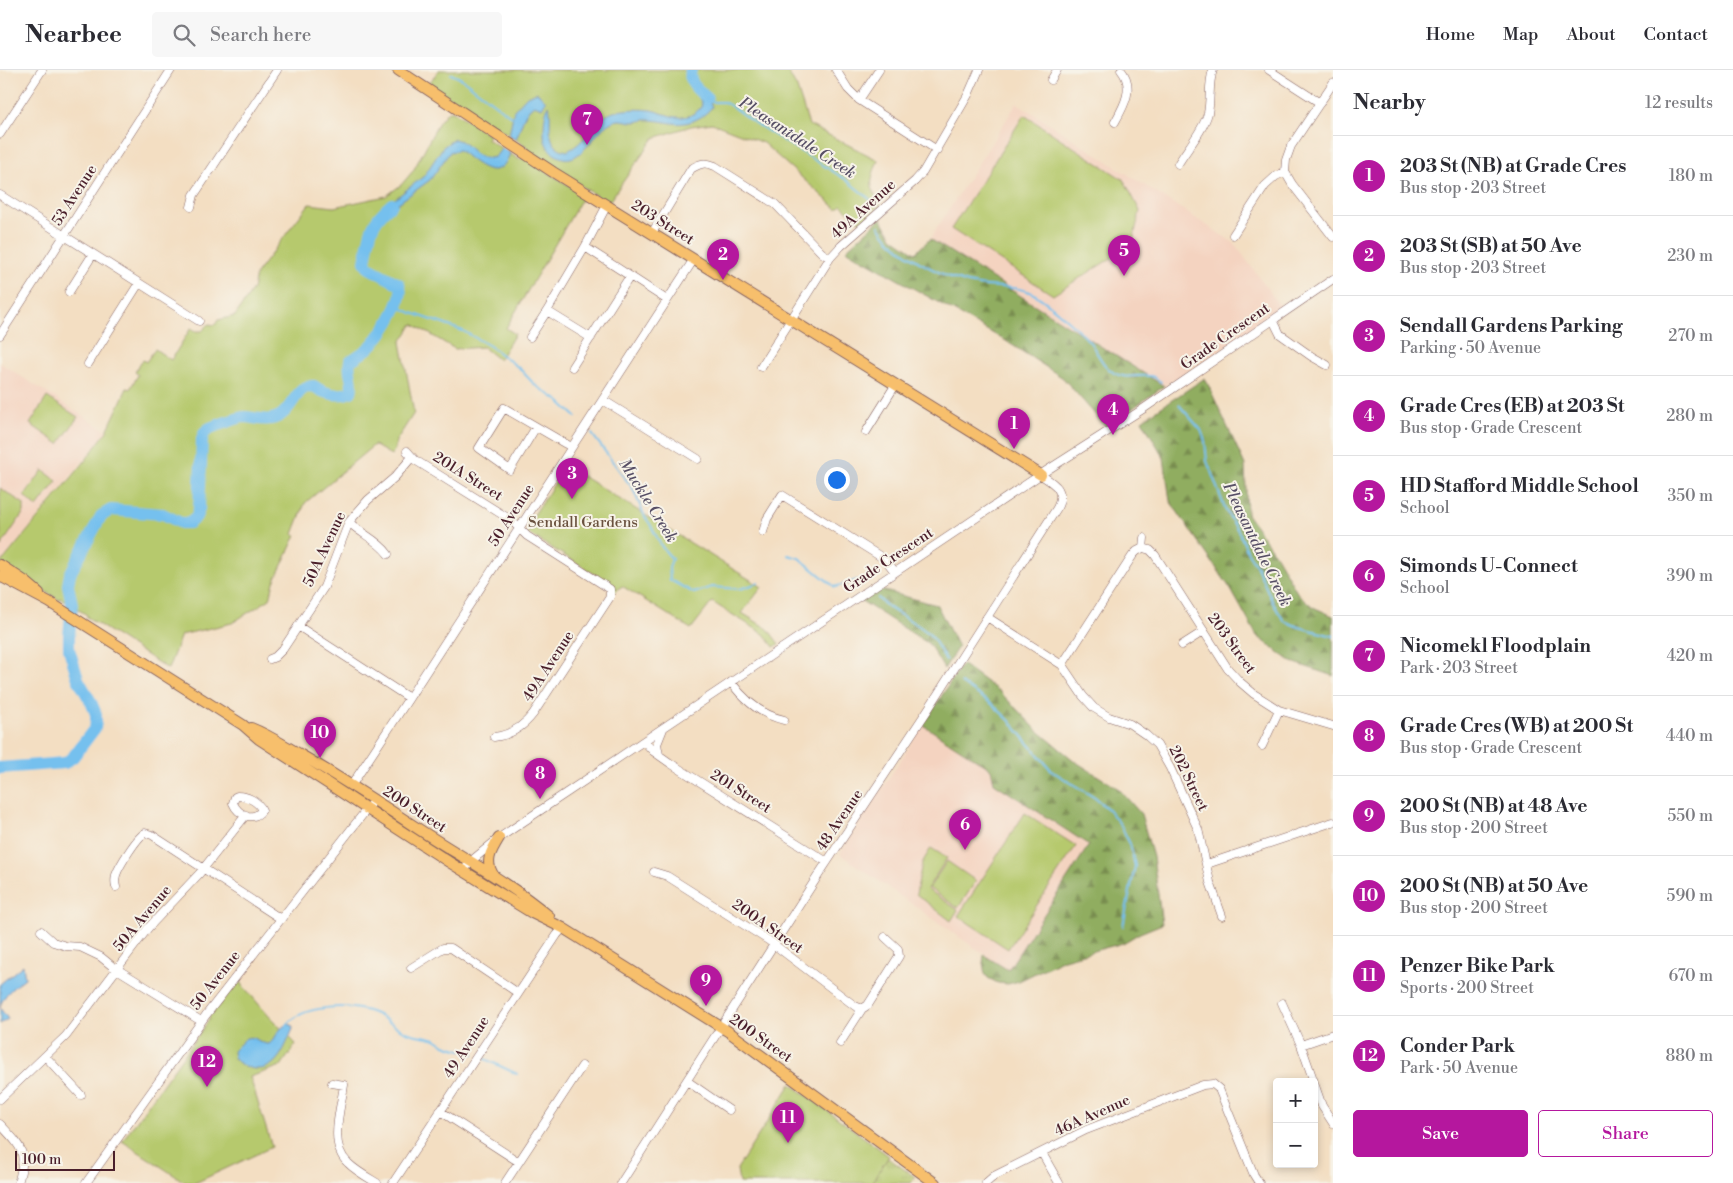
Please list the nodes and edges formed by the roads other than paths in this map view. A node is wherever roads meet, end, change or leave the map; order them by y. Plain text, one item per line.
1 (42, 70) edge
2 (171, 70) edge
3 (277, 70) edge
4 (398, 70) edge
5 (836, 70) edge
6 (879, 70) edge
7 (979, 70) edge
8 (1057, 70) edge
9 (1212, 70) edge
10 (1269, 70) edge
11 (1122, 71) edge
12 (1051, 80) dead end
13 (1333, 83) edge
14 (859, 100) junction
15 (1320, 103) junction
16 (1115, 122) dead end
17 (0, 134) edge
18 (937, 150) junction
19 (1178, 164) dead end
20 (1285, 172) junction
21 (0, 195) edge
22 (607, 205) junction
23 (191, 207) dead end
24 (652, 233) junction
25 (1233, 235) dead end
26 (64, 236) junction
27 (1333, 237) edge
28 (585, 247) junction
29 (93, 254) junction
30 (830, 258) junction
31 (694, 259) junction
32 (630, 276) junction
33 (1333, 279) edge
34 (139, 283) junction
35 (69, 292) dead end
36 (667, 300) junction
37 (547, 311) junction
38 (791, 319) junction
39 (1273, 320) junction
40 (199, 321) dead end
41 (0, 335) edge
42 (530, 337) dead end
43 (591, 338) junction
44 (88, 364) dead end
45 (1327, 364) dead end
46 (572, 367) dead end
47 (761, 367) dead end
48 (896, 384) junction
49 (603, 400) junction
50 (536, 427) junction
51 (866, 432) dead end
52 (572, 447) junction
53 (409, 454) joint
54 (698, 459) dead end
55 (1041, 475) junction
56 (349, 522) junction
57 (519, 528) junction
58 (763, 532) dead end
59 (1144, 538) dead end
60 (1143, 548) junction
61 (388, 554) dead end
62 (0, 565) edge
63 (895, 572) junction
64 (0, 576) edge
65 (611, 592) joint
66 (53, 604) junction
67 (987, 617) junction
68 (298, 626) junction
69 (1204, 632) junction
70 (1182, 645) dead end
71 (270, 659) dead end
72 (1062, 665) junction
73 (731, 682) junction
74 (409, 698) junction
75 (1279, 710) junction
76 (784, 720) dead end
77 (243, 725) junction
78 (1333, 726) edge
79 (664, 727) junction
80 (494, 737) dead end
81 (644, 741) junction
82 (1262, 746) dead end
83 (659, 755) junction
84 (298, 765) junction
85 (351, 786) junction
86 (374, 800) junction
87 (367, 809) junction
88 (246, 815) dead end
89 (1333, 822) edge
90 (499, 838) junction
91 (470, 862) junction
92 (827, 862) junction
93 (1208, 864) junction
94 (204, 869) junction
95 (464, 871) junction
96 (654, 872) dead end
97 (494, 877) junction
98 (116, 887) dead end
99 (1222, 916) dead end
100 (281, 918) junction
101 (563, 928) junction
102 (41, 931) dead end
103 (885, 937) dead end
104 (774, 945) junction
105 (411, 968) dead end
106 (117, 970) junction
107 (518, 993) junction
108 (1282, 1003) dead end
109 (862, 1009) junction
110 (202, 1020) junction
111 (721, 1028) junction
112 (1333, 1034) edge
113 (840, 1044) dead end
114 (1302, 1046) junction
115 (45, 1056) junction
116 (582, 1066) dead end
117 (1313, 1078) edge
118 (687, 1081) junction
119 (332, 1083) dead end
120 (1318, 1094) edge
121 (81, 1095) dead end
122 (0, 1099) edge
123 (729, 1110) dead end
124 (440, 1111) junction
125 (1333, 1123) edge
126 (0, 1124) edge
127 (1042, 1153) junction
128 (519, 1162) junction
129 (18, 1183) edge
130 (86, 1183) edge
131 (377, 1183) edge
132 (393, 1183) edge
133 (505, 1183) edge
134 (621, 1183) edge
135 (935, 1183) edge
136 (986, 1183) edge
137 (1059, 1183) edge
138 (1259, 1183) edge

1 - 17 street
2 - 26 street, 53 Avenue
3 - 23 street
4 - 22 main road, 203 Street
5 - 14 street
6 - 14 street
7 - 18 street, 49A Avenue
8 - 12 street
9 - 19 street
10 - 15 street
11 - 16 street
13 - 15 street
14 - 18 street
15 - 20 street
18 - 30 street, 49A Avenue
20 - 25 street
20 - 27 street
21 - 26 street
22 - 24 main road, 203 Street
22 - 28 street
24 - 30 street
24 - 31 main road, 203 Street
26 - 29 street
26 - 41 street, 53 Avenue
28 - 32 street
28 - 37 street
29 - 34 street
29 - 35 street
30 - 38 street, 49A Avenue
31 - 36 street, 50 Avenue
31 - 38 main road, 203 Street
32 - 36 street
32 - 43 street
33 - 39 street, Grade Crescent
34 - 40 street
34 - 44 street
36 - 49 street, 50 Avenue
37 - 42 street
37 - 43 street
38 - 47 street, 49A Avenue
38 - 48 main road, 203 Street
39 - 45 street
39 - 55 street, Grade Crescent
43 - 46 street
48 - 51 street
48 - 55 main road, 203 Street
49 - 52 street, 50 Avenue
49 - 54 street
50 - 50 street
50 - 52 street
52 - 57 street, 50 Avenue
53 - 56 street, 50A Avenue
53 - 57 street, 201A Street
55 - 63 street, Grade Crescent
55 - 67 street, 48 Avenue
56 - 61 street
56 - 68 street, 50A Avenue
57 - 65 street, 201A Street
57 - 74 street, 50 Avenue
58 - 63 street
59 - 60 street
60 - 69 street, 203 Street
60 - 72 street
62 - 66 main road, 200 Street
63 - 73 street, Grade Crescent
64 - 66 main road, 200 Street
65 - 80 street, 49A Avenue
66 - 77 main road, 200 Street
67 - 72 street, 202 Street
67 - 92 street, 48 Avenue
68 - 71 street, 50A Avenue
68 - 74 street
69 - 70 street
69 - 75 street, 203 Street
72 - 93 street, 202 Street
73 - 76 street
73 - 79 street, Grade Crescent
74 - 85 street, 50 Avenue
75 - 78 street, 203 Street
75 - 82 street
77 - 84 main road, 200 Street
77 - 85 main road, 200 Street
79 - 81 street, Grade Crescent
79 - 83 street
81 - 83 street, 201 Street
81 - 90 street, Grade Crescent
83 - 92 street, 201 Street
84 - 85 main road
84 - 87 main road, 200 Street
85 - 86 main road, 200 Street
86 - 87 street, 50 Avenue
86 - 91 main road, 200 Street
87 - 95 main road, 200 Street
87 - 100 street, 50 Avenue
88 - 94 street, 50A Avenue
89 - 93 street
90 - 91 street, Grade Crescent
90 - 97 main road
91 - 95 street, Grade Crescent
91 - 97 main road, 200 Street
92 - 104 street, 48 Avenue
93 - 99 street, 202 Street
94 - 98 street
94 - 100 street
94 - 106 street, 50A Avenue
95 - 101 main road, 200 Street
96 - 104 street, 200A Street
97 - 101 main road, 200 Street
100 - 110 street, 50 Avenue
101 - 107 street, 49 Avenue
101 - 111 main road, 200 Street
102 - 106 street, 50A Avenue
103 - 109 street
104 - 109 street, 200A Street
104 - 111 street, 48 Avenue
105 - 107 street
106 - 110 street
106 - 115 street, 50A Avenue
107 - 124 street, 49 Avenue
108 - 114 street
109 - 113 street
110 - 130 street, 50 Avenue
111 - 118 street, 48 Avenue
111 - 135 main road, 200 Street
112 - 114 street
114 - 117 street
115 - 121 street
115 - 122 street, 50A Avenue
116 - 128 street
118 - 123 street
118 - 134 street, 48 Avenue
119 - 131 street
120 - 125 street
124 - 128 street
124 - 132 street, 49 Avenue
126 - 129 street
127 - 136 street, 46A Avenue
127 - 137 street
127 - 138 street, 46A Avenue
128 - 133 street

